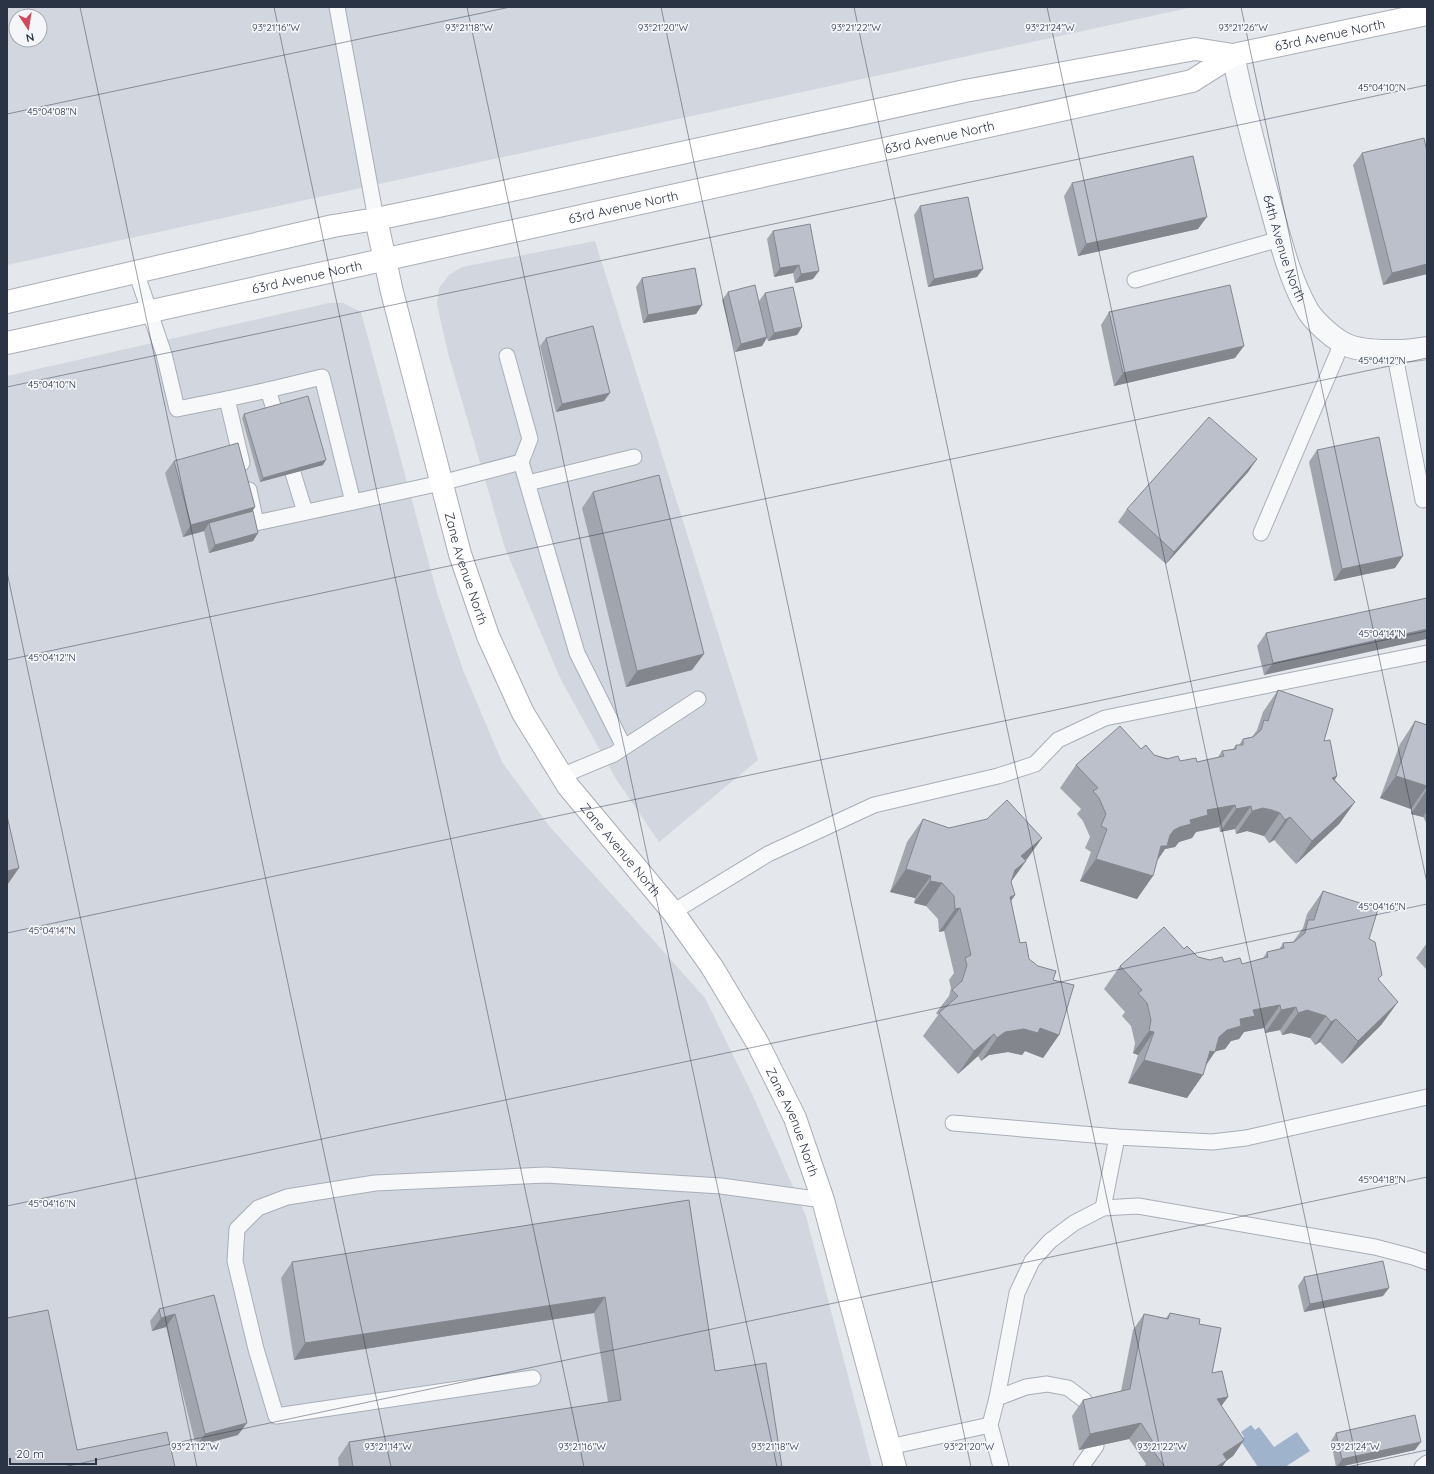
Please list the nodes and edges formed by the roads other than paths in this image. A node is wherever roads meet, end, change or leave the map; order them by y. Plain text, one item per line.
1 (337, 7) edge
2 (1427, 14) edge
3 (1233, 55) junction
4 (376, 219) junction
5 (1280, 240) junction
6 (385, 259) junction
7 (136, 272) junction
8 (1135, 280) dead end
9 (7, 302) edge
10 (149, 311) junction
11 (7, 343) edge
12 (1342, 343) junction
13 (1427, 348) edge
14 (1394, 351) junction
15 (506, 356) dead end
16 (268, 390) junction
17 (226, 399) junction
18 (274, 409) edge
19 (634, 457) dead end
20 (521, 462) junction
21 (294, 473) edge
22 (441, 483) junction
23 (528, 483) junction
24 (1423, 500) dead end
25 (353, 502) junction
26 (305, 512) junction
27 (1261, 533) dead end
28 (1427, 653) edge
29 (698, 699) dead end
30 (624, 747) junction
31 (561, 776) junction
32 (673, 912) junction
33 (1427, 1097) edge
34 (953, 1123) dead end
35 (1117, 1137) junction
36 (823, 1200) junction
37 (1102, 1208) junction
38 (1427, 1262) edge
39 (533, 1378) dead end
40 (997, 1398) junction
41 (1090, 1411) edge
42 (990, 1425) junction
43 (1096, 1446) edge
44 (892, 1457) edge
45 (1427, 1463) edge
46 (1000, 1467) edge
47 (1081, 1467) edge
48 (1422, 1467) edge

1 - 4 lane
2 - 3 street, 63rd Avenue North
3 - 4 street, 63rd Avenue North
3 - 5 street, 64th Avenue North
3 - 6 street, 63rd Avenue North
4 - 6 street, Zane Avenue North
4 - 7 street, 63rd Avenue North
5 - 8 lane
5 - 12 street, 64th Avenue North
6 - 10 street, 63rd Avenue North
6 - 22 street, Zane Avenue North
7 - 9 street, 63rd Avenue North
7 - 10 lane
10 - 11 street, 63rd Avenue North
10 - 17 lane
12 - 14 street, 64th Avenue North
12 - 27 lane
13 - 14 street, 64th Avenue North
14 - 24 lane
15 - 20 lane
16 - 17 lane
16 - 18 lane
16 - 25 lane
17 - 26 lane
19 - 23 lane
20 - 22 lane
20 - 23 lane
21 - 26 lane
22 - 25 lane
22 - 31 street, Zane Avenue North
23 - 30 lane
25 - 26 lane
28 - 32 lane
29 - 30 lane
30 - 31 lane
31 - 32 street, Zane Avenue North
32 - 36 street, Zane Avenue North
33 - 35 lane
34 - 35 lane
35 - 37 lane
36 - 39 lane
36 - 44 street, Zane Avenue North
37 - 38 lane
37 - 40 lane
40 - 41 lane
40 - 42 lane
42 - 44 lane
42 - 46 lane
43 - 47 lane
45 - 48 lane

